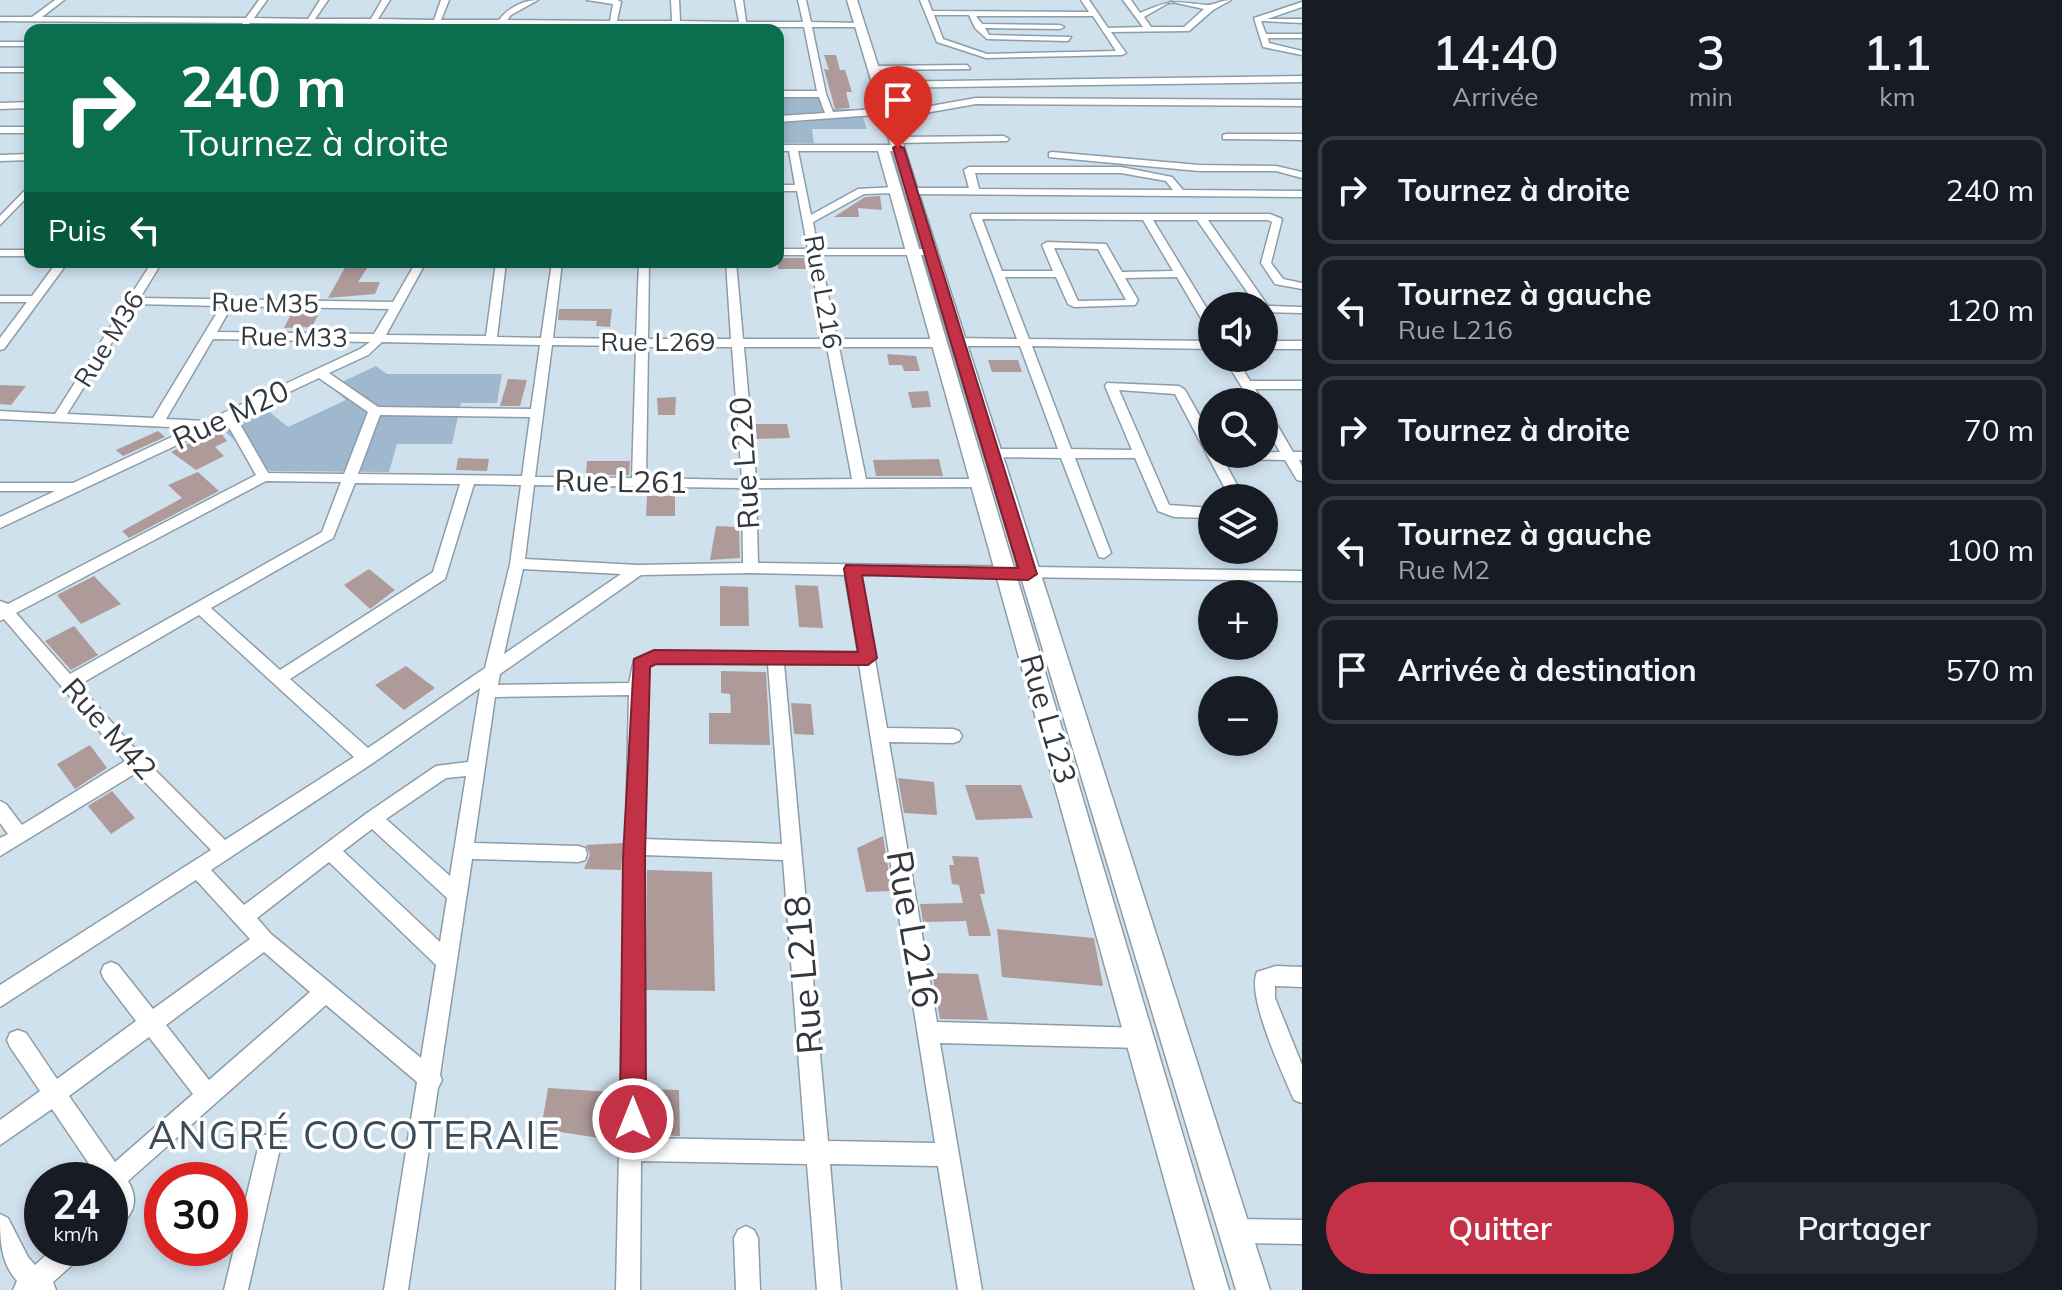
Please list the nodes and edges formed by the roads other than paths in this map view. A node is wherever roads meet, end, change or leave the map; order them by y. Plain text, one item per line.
1 (60, 0) edge
2 (263, 0) edge
3 (324, 0) edge
4 (386, 0) edge
5 (445, 0) edge
6 (534, 0) edge
7 (591, 0) edge
8 (675, 0) edge
9 (739, 0) edge
10 (802, 0) edge
11 (840, 0) edge
12 (852, 0) edge
13 (924, 0) edge
14 (1085, 0) edge
15 (1127, 0) edge
16 (1169, 0) edge
17 (1227, 0) edge
18 (1302, 4) edge
19 (1210, 8) junction
20 (929, 13) junction
21 (971, 13) junction
22 (1051, 14) junction
23 (1094, 14) junction
24 (1139, 17) junction
25 (0, 19) edge
26 (33, 20) junction
27 (115, 20) junction
28 (1257, 20) junction
29 (179, 21) junction
30 (248, 21) junction
31 (310, 21) junction
32 (1302, 21) edge
33 (373, 22) junction
34 (502, 22) junction
35 (613, 23) junction
36 (111, 24) edge
37 (176, 24) edge
38 (246, 24) edge
39 (404, 24) edge
40 (436, 24) edge
41 (468, 24) edge
42 (525, 24) edge
43 (591, 24) edge
44 (629, 24) edge
45 (676, 24) edge
46 (743, 24) edge
47 (808, 24) junction
48 (784, 25) edge
49 (854, 25) junction
50 (978, 26) junction
51 (1060, 27) junction
52 (1106, 30) junction
53 (1149, 30) junction
54 (1262, 36) junction
55 (1302, 36) edge
56 (1068, 39) junction
57 (0, 44) edge
58 (24, 44) edge
59 (1302, 53) edge
60 (1080, 55) junction
61 (967, 67) dead end
62 (873, 68) junction
63 (0, 70) edge
64 (24, 70) edge
65 (1302, 79) edge
66 (1142, 80) junction
67 (878, 85) junction
68 (784, 94) edge
69 (822, 94) junction
70 (1174, 103) junction
71 (1297, 103) edge
72 (24, 105) edge
73 (0, 106) edge
74 (881, 112) junction
75 (1302, 114) edge
76 (830, 115) junction
77 (784, 119) edge
78 (0, 130) edge
79 (24, 130) edge
80 (1226, 137) dead end
81 (1302, 137) edge
82 (1004, 139) dead end
83 (893, 145) junction
84 (784, 148) edge
85 (793, 148) junction
86 (1052, 155) dead end
87 (24, 157) edge
88 (0, 158) edge
89 (1302, 175) edge
90 (784, 188) edge
91 (800, 188) junction
92 (903, 190) junction
93 (975, 191) junction
94 (1180, 193) junction
95 (1302, 194) edge
96 (24, 195) edge
97 (1147, 218) junction
98 (1201, 218) junction
99 (810, 220) junction
100 (0, 222) edge
101 (784, 252) edge
102 (816, 252) junction
103 (920, 252) junction
104 (0, 253) edge
105 (24, 253) edge
106 (59, 268) edge
107 (153, 268) edge
108 (418, 268) edge
109 (500, 268) edge
110 (556, 268) edge
111 (644, 268) edge
112 (731, 268) edge
113 (997, 274) junction
114 (1059, 274) junction
115 (1180, 274) junction
116 (1120, 275) junction
117 (1302, 286) edge
118 (1253, 292) edge
119 (1198, 297) edge
120 (0, 299) edge
121 (36, 299) junction
122 (132, 301) junction
123 (229, 302) junction
124 (397, 306) junction
125 (1278, 309) edge
126 (1302, 310) edge
127 (211, 335) junction
128 (378, 338) junction
129 (491, 340) junction
130 (546, 341) junction
131 (947, 342) junction
132 (1024, 342) junction
133 (644, 343) junction
134 (737, 343) junction
135 (831, 344) junction
136 (1198, 345) edge
137 (1278, 345) edge
138 (1302, 345) edge
139 (0, 346) edge
140 (1239, 372) edge
141 (321, 373) junction
142 (1247, 385) junction
143 (1302, 385) edge
144 (1249, 388) edge
145 (375, 411) junction
146 (537, 413) junction
147 (0, 415) edge
148 (60, 416) junction
149 (229, 416) junction
150 (158, 421) junction
151 (1198, 424) edge
152 (210, 425) junction
153 (1278, 432) edge
154 (990, 453) junction
155 (1065, 454) junction
156 (1139, 454) junction
157 (1296, 456) edge
158 (264, 477) junction
159 (350, 477) junction
160 (1302, 477) edge
161 (468, 480) junction
162 (529, 481) junction
163 (639, 483) junction
164 (977, 483) junction
165 (749, 484) junction
166 (860, 484) junction
167 (0, 487) edge
168 (79, 487) junction
169 (1198, 513) edge
170 (0, 523) edge
171 (1104, 553) dead end
172 (517, 564) junction
173 (751, 568) junction
174 (852, 569) junction
175 (638, 570) junction
176 (1016, 574) junction
177 (1302, 576) edge
178 (201, 608) junction
179 (2, 611) edge
180 (868, 658) junction
181 (776, 660) junction
182 (496, 668) junction
183 (279, 678) junction
184 (68, 683) junction
185 (637, 689) junction
186 (488, 691) junction
187 (880, 735) junction
188 (953, 736) dead end
189 (367, 758) junction
190 (137, 763) junction
191 (476, 768) junction
192 (0, 809) edge
193 (373, 818) junction
194 (20, 836) junction
195 (635, 847) junction
196 (0, 848) edge
197 (223, 850) junction
198 (330, 851) junction
199 (462, 851) junction
200 (792, 852) junction
201 (578, 854) dead end
202 (198, 869) junction
203 (455, 893) junction
204 (242, 918) junction
205 (264, 940) junction
206 (444, 959) junction
207 (111, 972) dead end
208 (1302, 977) edge
209 (323, 994) junction
210 (0, 997) edge
211 (152, 1025) junction
212 (930, 1032) junction
213 (1142, 1038) junction
214 (18, 1040) dead end
215 (431, 1080) junction
216 (1302, 1092) edge
217 (55, 1094) junction
218 (208, 1096) junction
219 (0, 1134) edge
220 (270, 1144) dead end
221 (633, 1149) junction
222 (819, 1155) junction
223 (949, 1155) junction
224 (101, 1162) edge
225 (128, 1166) edge
226 (0, 1226) edge
227 (1235, 1231) junction
228 (1302, 1232) edge
229 (746, 1238) dead end
230 (54, 1266) edge
231 (34, 1287) edge
232 (236, 1290) edge
233 (396, 1290) edge
234 (628, 1290) edge
235 (748, 1290) edge
236 (829, 1290) edge
237 (970, 1290) edge
238 (1212, 1290) edge
239 (1253, 1290) edge

1 - 26 street
2 - 30 street
3 - 31 street
4 - 33 street
5 - 40 street
6 - 34 street
7 - 35 street
8 - 45 street
9 - 46 street
10 - 47 street
11 - 49 main road
12 - 49 main road
13 - 20 street
14 - 23 street
15 - 24 street
16 - 19 street
16 - 24 street
17 - 19 street
18 - 28 street
19 - 53 street
20 - 21 street
20 - 60 street
21 - 22 street
21 - 50 street
22 - 23 street
22 - 51 street
23 - 52 street
24 - 53 street
25 - 26 street
26 - 27 street
27 - 29 street
27 - 36 street
28 - 32 street
28 - 54 street
29 - 30 street
29 - 37 street
30 - 31 street
30 - 38 street
31 - 33 street
33 - 39 street
34 - 41 street
34 - 42 street
35 - 43 street
35 - 44 street
47 - 48 street
47 - 49 street
47 - 69 street
49 - 62 main road
49 - 74 main road
50 - 51 street
50 - 56 street
51 - 56 street
52 - 53 street
52 - 60 street
54 - 55 street
54 - 59 street
56 - 60 street
57 - 58 street
61 - 62 street
62 - 67 main road
63 - 64 street
65 - 66 street
66 - 67 street
66 - 70 street
67 - 74 main road
68 - 69 street
69 - 76 street
70 - 71 street
70 - 74 street
71 - 75 street
72 - 73 street
74 - 76 street
74 - 83 main road, Rue L123
76 - 77 street
78 - 79 street
80 - 81 street
82 - 83 street
83 - 85 street
83 - 92 main road, Rue L123
84 - 85 street
85 - 91 street, Rue L216
86 - 89 street
87 - 88 street
90 - 91 street
91 - 99 street, Rue L216
92 - 93 street
92 - 99 street
92 - 103 main road, Rue L123
93 - 94 street
93 - 94 street
94 - 95 street
96 - 100 street
97 - 98 street
97 - 113 street
97 - 115 street
98 - 117 street
98 - 118 street
99 - 102 street, Rue L216
101 - 102 street
102 - 103 street
102 - 135 street, Rue L216
103 - 131 main road, Rue L123
104 - 105 street
106 - 121 street
107 - 122 street, Rue M36
108 - 124 street, Rue M20
109 - 129 street
110 - 130 street
111 - 133 street
112 - 134 street, Rue L220
113 - 114 street
113 - 132 street
114 - 116 street
114 - 116 street
115 - 116 street
115 - 119 street
120 - 121 street
121 - 139 street
122 - 123 street, Rue M35
122 - 148 street, Rue M36
123 - 124 street, Rue M35
123 - 127 street
124 - 128 street, Rue M20
125 - 126 street
127 - 128 street, Rue M33
127 - 150 street
128 - 129 street, Rue L269
128 - 141 street, Rue M20
129 - 130 street, Rue L269
130 - 133 street, Rue L269
130 - 146 street
131 - 132 street, Rue L269
131 - 135 street, Rue L269
131 - 154 main road
131 - 164 main road, Rue L123
132 - 136 street, Rue L269
132 - 155 street
133 - 134 street, Rue L269
133 - 163 street
134 - 135 street, Rue L269
134 - 165 street, Rue L220
135 - 166 street, Rue L216
137 - 138 street
140 - 142 street
141 - 145 street
141 - 149 street, Rue M20
142 - 143 street
142 - 144 street
145 - 146 street
145 - 159 street
146 - 162 street
147 - 148 street
148 - 150 street
149 - 152 street, Rue M20
149 - 158 street
150 - 152 street
151 - 156 street
152 - 168 street, Rue M20
153 - 157 street
154 - 155 street
154 - 176 main road
155 - 156 street
155 - 171 street
156 - 169 street
157 - 160 street
158 - 159 street, Rue L261
158 - 179 street
159 - 161 street, Rue L261
159 - 178 street
161 - 162 street, Rue L261
161 - 183 street
162 - 163 street, Rue L261
162 - 172 street
163 - 165 street, Rue L261
164 - 166 street, Rue L261
164 - 176 main road, Rue L123
165 - 166 street, Rue L261
165 - 173 street, Rue L220
167 - 168 street
168 - 170 street, Rue M20
172 - 175 street
172 - 182 street
173 - 174 street
173 - 175 street
174 - 176 street
174 - 180 street, Rue L216
175 - 182 street
176 - 177 street
176 - 213 main road, Rue L123
176 - 227 main road, Rue L123
178 - 183 street
178 - 184 street
179 - 184 street, Rue M42
180 - 181 street
180 - 187 street, Rue L216
181 - 185 street
181 - 200 street, Rue L218
182 - 186 street
182 - 189 street
183 - 189 street
184 - 190 street, Rue M42
185 - 186 street
185 - 195 street
186 - 191 street
187 - 188 street
187 - 212 street, Rue L216
189 - 197 street
190 - 194 street
190 - 197 street, Rue M42
191 - 193 street
191 - 199 street
192 - 194 street
193 - 198 street
193 - 203 street
194 - 196 street
195 - 200 street
195 - 221 street
197 - 202 street
198 - 204 street
198 - 206 street
199 - 201 street
199 - 203 street
200 - 222 street, Rue L218
202 - 204 street
202 - 210 street
203 - 206 street
204 - 205 street
205 - 209 street
205 - 211 street
206 - 215 street
207 - 211 street
208 - 216 street
209 - 215 street
209 - 218 street
211 - 217 street
211 - 218 street
212 - 213 street
212 - 223 street, Rue L216
213 - 238 main road, Rue L123
214 - 217 street
215 - 233 street
217 - 219 street
217 - 224 street
218 - 225 street
220 - 232 street
221 - 222 street
221 - 234 street
222 - 223 street
222 - 236 street, Rue L218
223 - 237 street, Rue L216
226 - 231 street
227 - 228 street
227 - 239 main road, Rue L123
229 - 235 street
230 - 231 street

